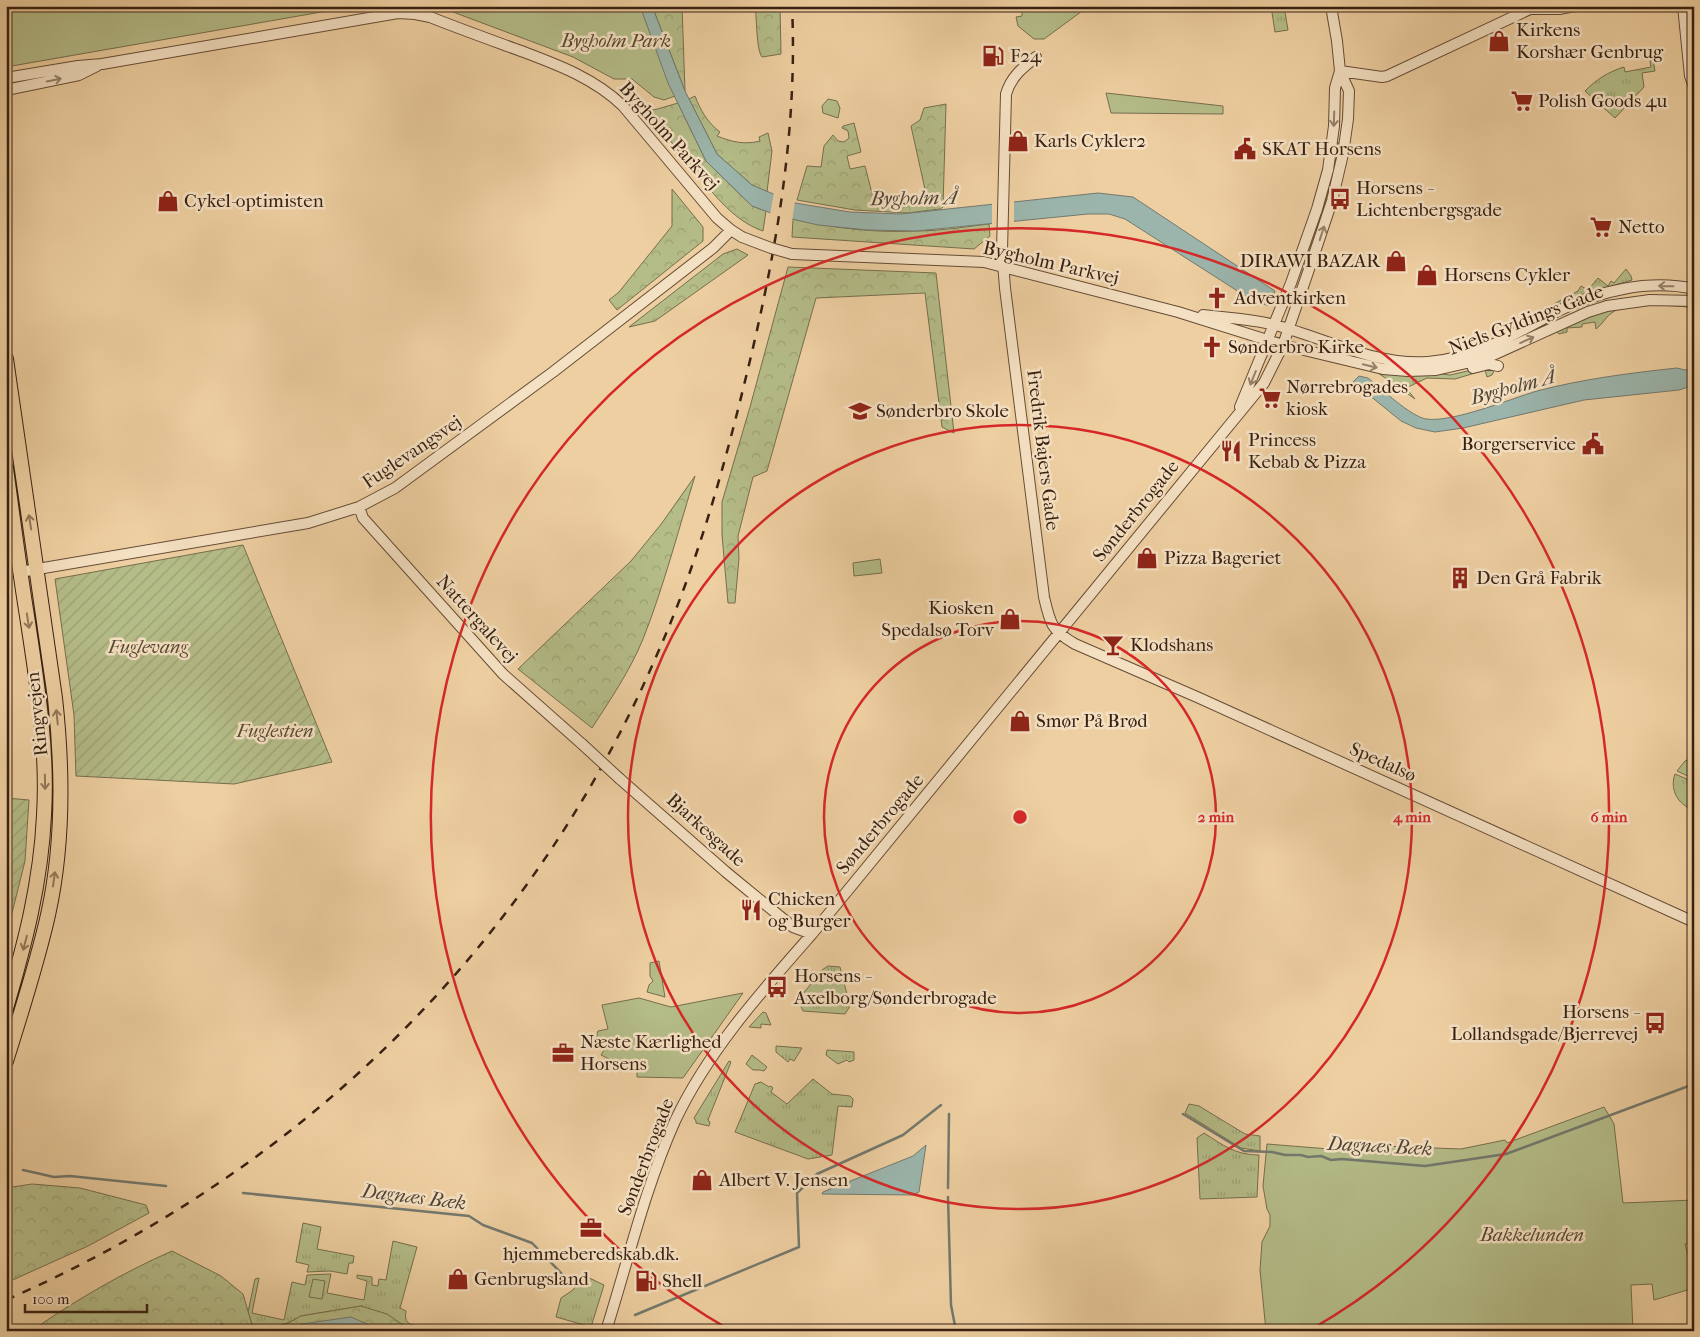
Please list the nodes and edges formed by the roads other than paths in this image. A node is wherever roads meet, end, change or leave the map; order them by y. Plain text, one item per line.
1 (1330, 6) edge
2 (1575, 6) edge
3 (1683, 6) edge
4 (1036, 57) dead end
5 (102, 64) junction
6 (1340, 71) junction
7 (6, 78) edge
8 (1694, 87) edge
9 (6, 90) edge
10 (731, 230) junction
11 (1003, 266) junction
12 (1639, 287) junction
13 (1694, 289) edge
14 (1694, 301) edge
15 (1178, 312) junction
16 (1588, 312) junction
17 (1274, 325) junction
18 (1288, 329) junction
19 (1267, 340) junction
20 (1282, 344) junction
21 (6, 359) edge
22 (1498, 366) dead end
23 (1444, 369) junction
24 (1236, 415) junction
25 (6, 469) edge
26 (359, 507) junction
27 (38, 570) junction
28 (20, 572) junction
29 (1058, 634) junction
30 (582, 744) joint
31 (1694, 922) edge
32 (812, 934) junction
33 (6, 1008) edge
34 (6, 1061) edge
35 (606, 1331) edge

1 - 6 street
2 - 6 street
3 - 8 street
4 - 11 street, Fredrik Bajers Gade
5 - 7 street, Bygholm Parkvej
9 -> 5 street, Bygholm Parkvej
5 - 10 street, Bygholm Parkvej
6 -> 17 street, Sønderbrogade
18 -> 6 street, Sønderbrogade
10 - 11 street, Bygholm Parkvej, bridge
10 - 26 street, Fuglevangsvej
11 - 15 street, Bygholm Parkvej
11 - 29 street, Fredrik Bajers Gade
13 -> 12 street, Niels Gyldings Gade
12 - 16 street
12 - 18 street, Niels Gyldings Gade
14 - 16 street, Niels Gyldings Gade
15 - 17 street, Bygholm Parkvej
15 - 19 street, Bygholm Parkvej
23 -> 16 street, Niels Gyldings Gade
17 - 18 street, Niels Gyldings Gade
17 - 19 street, Sønderbrogade
18 - 20 street, Sønderbrogade
19 - 20 street, Niels Gyldings Gade
19 -> 24 street, Sønderbrogade
20 -> 23 street, Niels Gyldings Gade
20 - 24 street, Sønderbrogade
27 -> 21 main road, Ringvejen
22 - 23 street
24 - 29 street, Sønderbrogade
25 - 28 main road, Ringvejen
26 - 27 street, Fuglevangsvej
26 - 30 street, Nattergalevej
27 - 28 street, Fuglevangsvej
34 -> 27 main road, Ringvejen
28 -> 33 main road, Ringvejen
29 - 31 street, Spedalsø
29 - 32 street, Sønderbrogade
30 - 32 street, Bjarkesgade, bridge
32 - 35 street, Sønderbrogade

